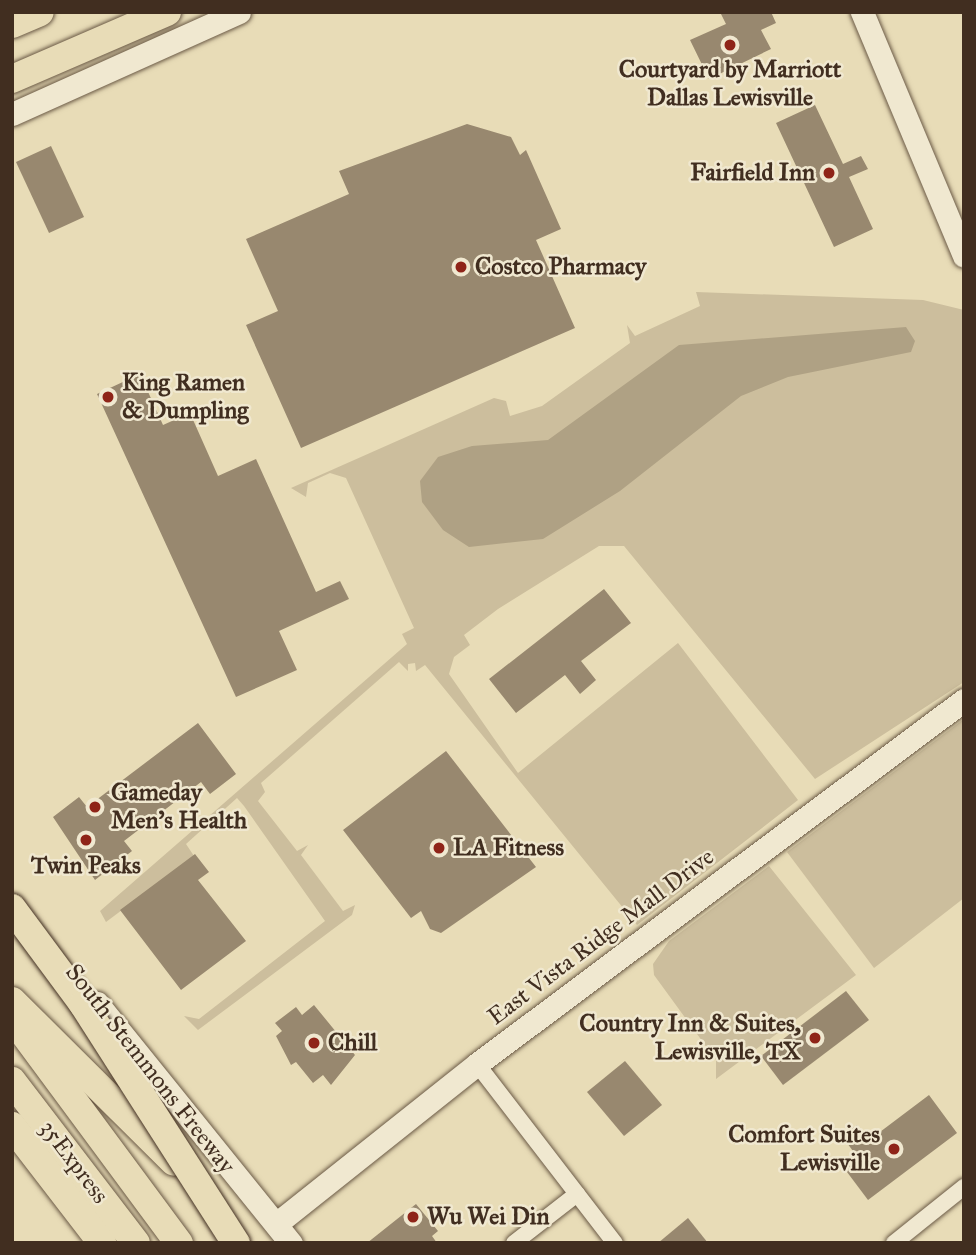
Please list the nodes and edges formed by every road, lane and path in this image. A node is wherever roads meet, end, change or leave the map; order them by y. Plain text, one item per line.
1 (40, 12) edge
2 (167, 12) edge
3 (239, 12) edge
4 (862, 12) edge
5 (12, 24) edge
6 (12, 79) edge
7 (12, 114) edge
8 (964, 256) edge
9 (964, 700) edge
10 (12, 893) edge
11 (12, 908) edge
12 (12, 1001) edge
13 (12, 1018) edge
14 (477, 1064) junction
15 (12, 1081) edge
16 (12, 1126) edge
17 (964, 1187) edge
18 (577, 1194) junction
19 (276, 1224) junction
20 (102, 1243) edge
21 (136, 1243) edge
22 (179, 1243) edge
23 (236, 1243) edge
24 (243, 1243) edge
25 (291, 1243) edge
26 (514, 1243) edge
27 (615, 1243) edge
28 (894, 1243) edge

1 - 5 highway
2 - 6 highway
3 - 7 main road
4 - 8 main road
9 - 14 main road, East Vista Ridge Mall Drive
10 - 19 main road, South Stemmons Freeway
11 - 23 highway, bridge
12 - 24 highway
13 - 22 highway
14 - 18 street
14 - 19 main road, East Vista Ridge Mall Drive
15 - 21 highway, 35Express
16 - 20 highway
17 - 28 street
18 - 26 street
18 - 27 street
19 - 25 main road, South Stemmons Freeway

